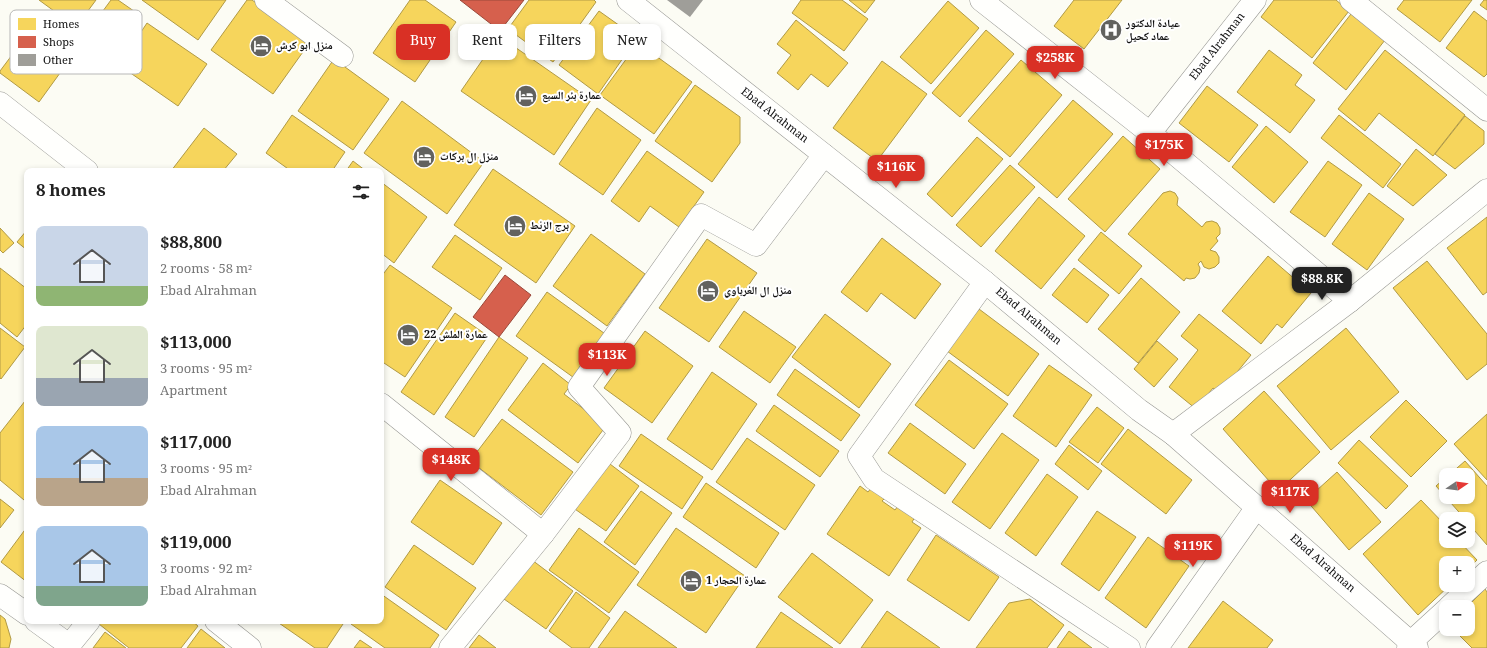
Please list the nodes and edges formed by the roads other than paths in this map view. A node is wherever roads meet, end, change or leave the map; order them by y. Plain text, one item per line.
1 (266, 0) edge
2 (628, 0) edge
3 (981, 0) edge
4 (1255, 0) edge
5 (1351, 0) edge
6 (342, 56) dead end
7 (0, 103) edge
8 (1487, 110) edge
9 (1150, 133) junction
10 (824, 155) junction
11 (82, 168) edge
12 (1487, 190) edge
13 (985, 282) junction
14 (1350, 301) junction
15 (384, 406) edge
16 (1173, 434) junction
17 (1257, 507) junction
18 (542, 534) junction
19 (1487, 572) edge
20 (0, 595) edge
21 (1457, 600) edge
22 (24, 612) edge
23 (1439, 617) edge
24 (40, 624) edge
25 (86, 624) edge
26 (220, 624) edge
27 (68, 646) edge
28 (1412, 646) edge
29 (250, 648) edge
30 (450, 648) edge
31 (1129, 648) edge
32 (1157, 648) edge

1 - 6 street
2 - 10 street, Ebad Alrahman
3 - 9 street
4 - 9 street, Ebad Alrahman
5 - 8 street
7 - 11 street
9 - 14 street
10 - 13 street, Ebad Alrahman
10 - 18 street
12 - 14 street
13 - 16 street, Ebad Alrahman
13 - 31 street
14 - 16 street
15 - 18 street
16 - 17 street, Ebad Alrahman
17 - 28 street, Ebad Alrahman
17 - 32 street
18 - 30 street
19 - 21 street
20 - 22 street
23 - 28 street
24 - 27 street
25 - 27 street
26 - 29 street

